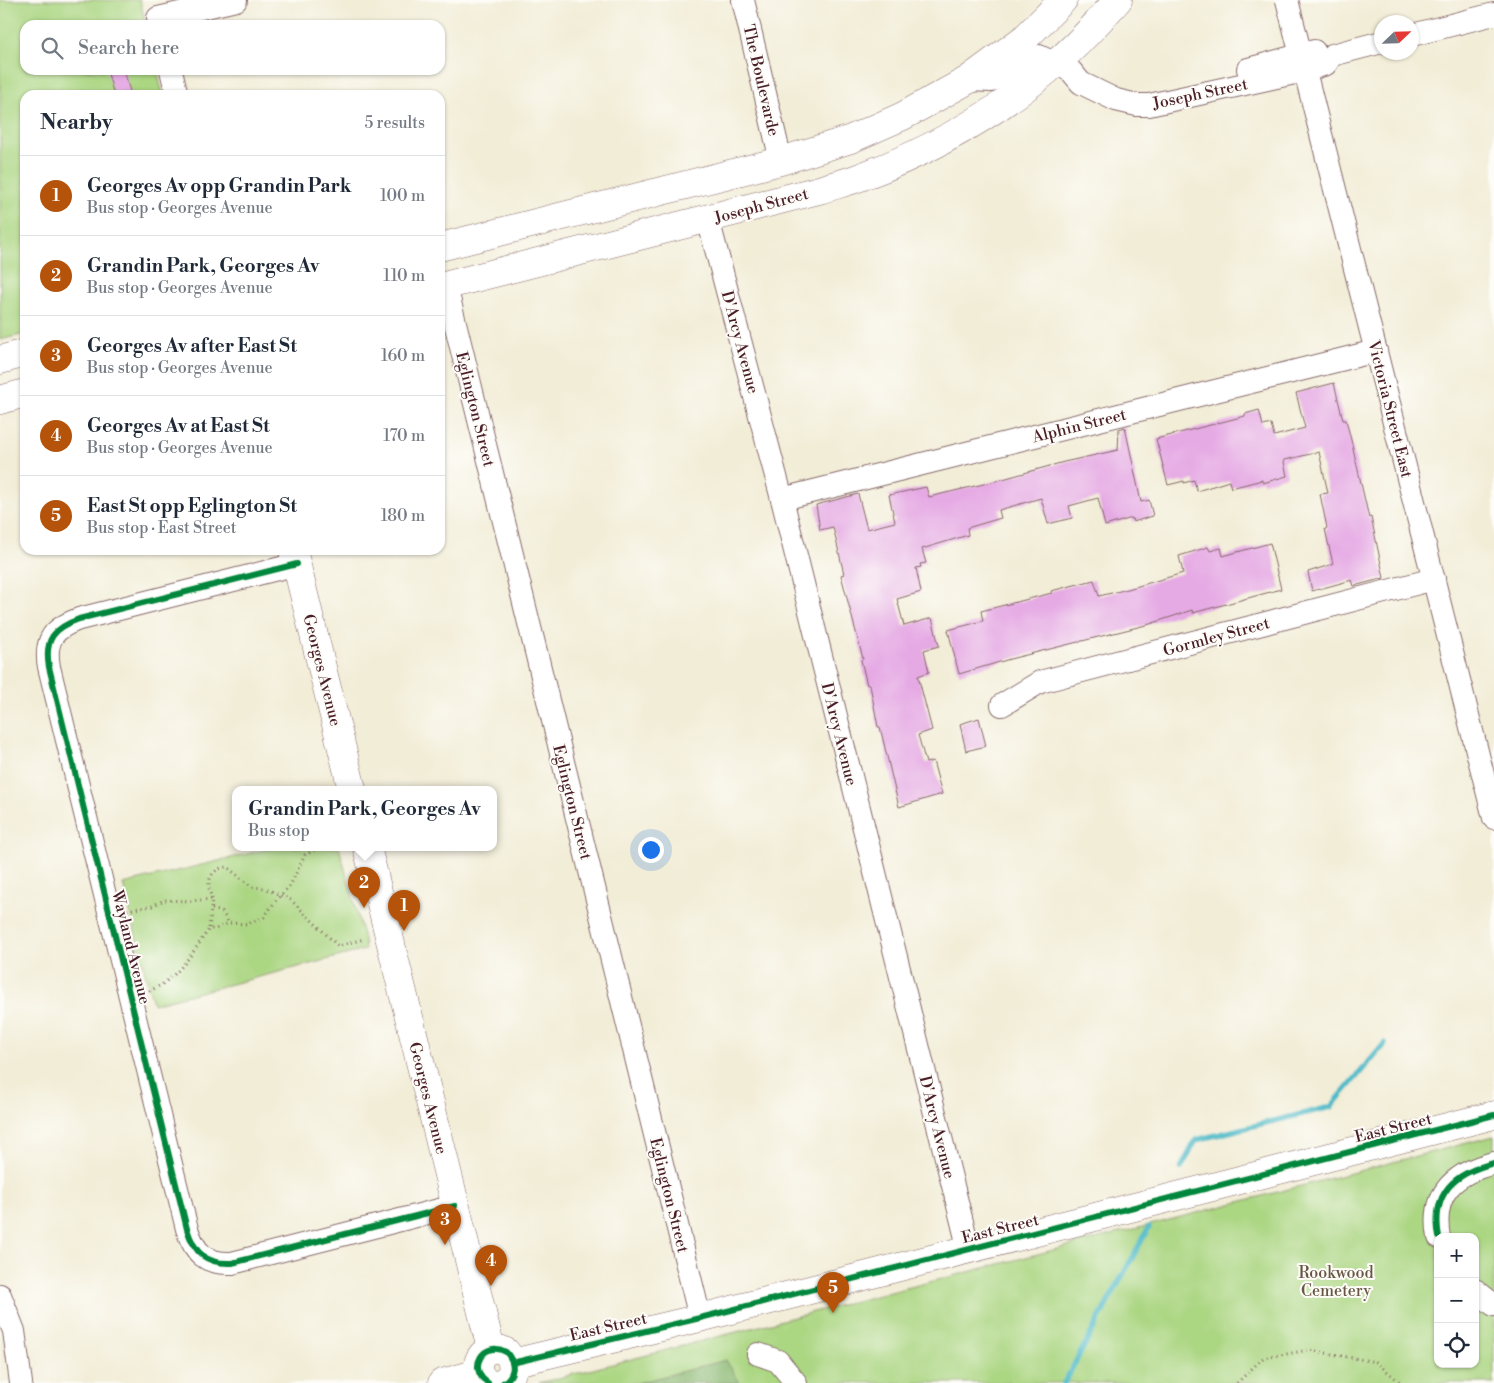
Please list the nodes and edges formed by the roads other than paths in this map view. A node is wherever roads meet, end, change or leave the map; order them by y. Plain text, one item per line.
1 (236, 0) edge
2 (743, 0) edge
3 (1063, 0) edge
4 (1118, 0) edge
5 (1287, 0) edge
6 (157, 14) edge
7 (1494, 14) edge
8 (1419, 33) edge
9 (1374, 44) edge
10 (1302, 63) junction
11 (1064, 67) junction
12 (172, 75) edge
13 (968, 80) junction
14 (176, 90) edge
15 (781, 161) junction
16 (708, 219) junction
17 (445, 246) edge
18 (445, 286) edge
19 (445, 295) edge
20 (1376, 351) junction
21 (20, 354) edge
22 (0, 360) edge
23 (20, 394) edge
24 (0, 400) edge
25 (782, 499) junction
26 (295, 557) edge
27 (1434, 579) junction
28 (1002, 705) dead end
29 (351, 786) edge
30 (1494, 818) edge
31 (367, 851) edge
32 (1494, 1115) edge
33 (1494, 1164) edge
34 (455, 1206) junction
35 (1438, 1233) edge
36 (968, 1250) junction
37 (1479, 1293) edge
38 (0, 1295) edge
39 (1494, 1305) edge
40 (700, 1318) junction
41 (758, 1354) dead end
42 (494, 1370) edge
43 (20, 1383) edge
44 (442, 1383) edge
45 (796, 1383) edge

1 - 6 street
2 - 15 street, The Boulevarde
3 - 13 main road
4 - 11 main road
5 - 10 street, Victoria Street East
7 - 8 street
9 - 10 street, Joseph Street
10 - 11 street, Joseph Street
10 - 20 street, Victoria Street East
11 - 13 street, Joseph Street
11 - 16 main road, Joseph Street
12 - 14 street
13 - 15 main road, Joseph Street
15 - 17 main road, Joseph Street
16 - 18 main road, Joseph Street
16 - 25 street, D'Arcy Avenue
19 - 40 street, Eglington Street
20 - 25 street, Alphin Street
20 - 27 street, Victoria Street East
21 - 22 main road
23 - 24 main road
25 - 36 street, D'Arcy Avenue
26 - 29 main road, Georges Avenue
26 - 34 street, Wayland Avenue
27 - 28 street, Gormley Street
27 - 30 street, Victoria Street East
31 - 34 main road, Georges Avenue
32 - 36 main road, East Street
33 - 35 street
34 - 42 main road, Georges Avenue
36 - 40 main road, East Street
37 - 39 street
38 - 43 street
40 - 42 main road, East Street
41 - 45 street
42 - 44 main road, East Street

